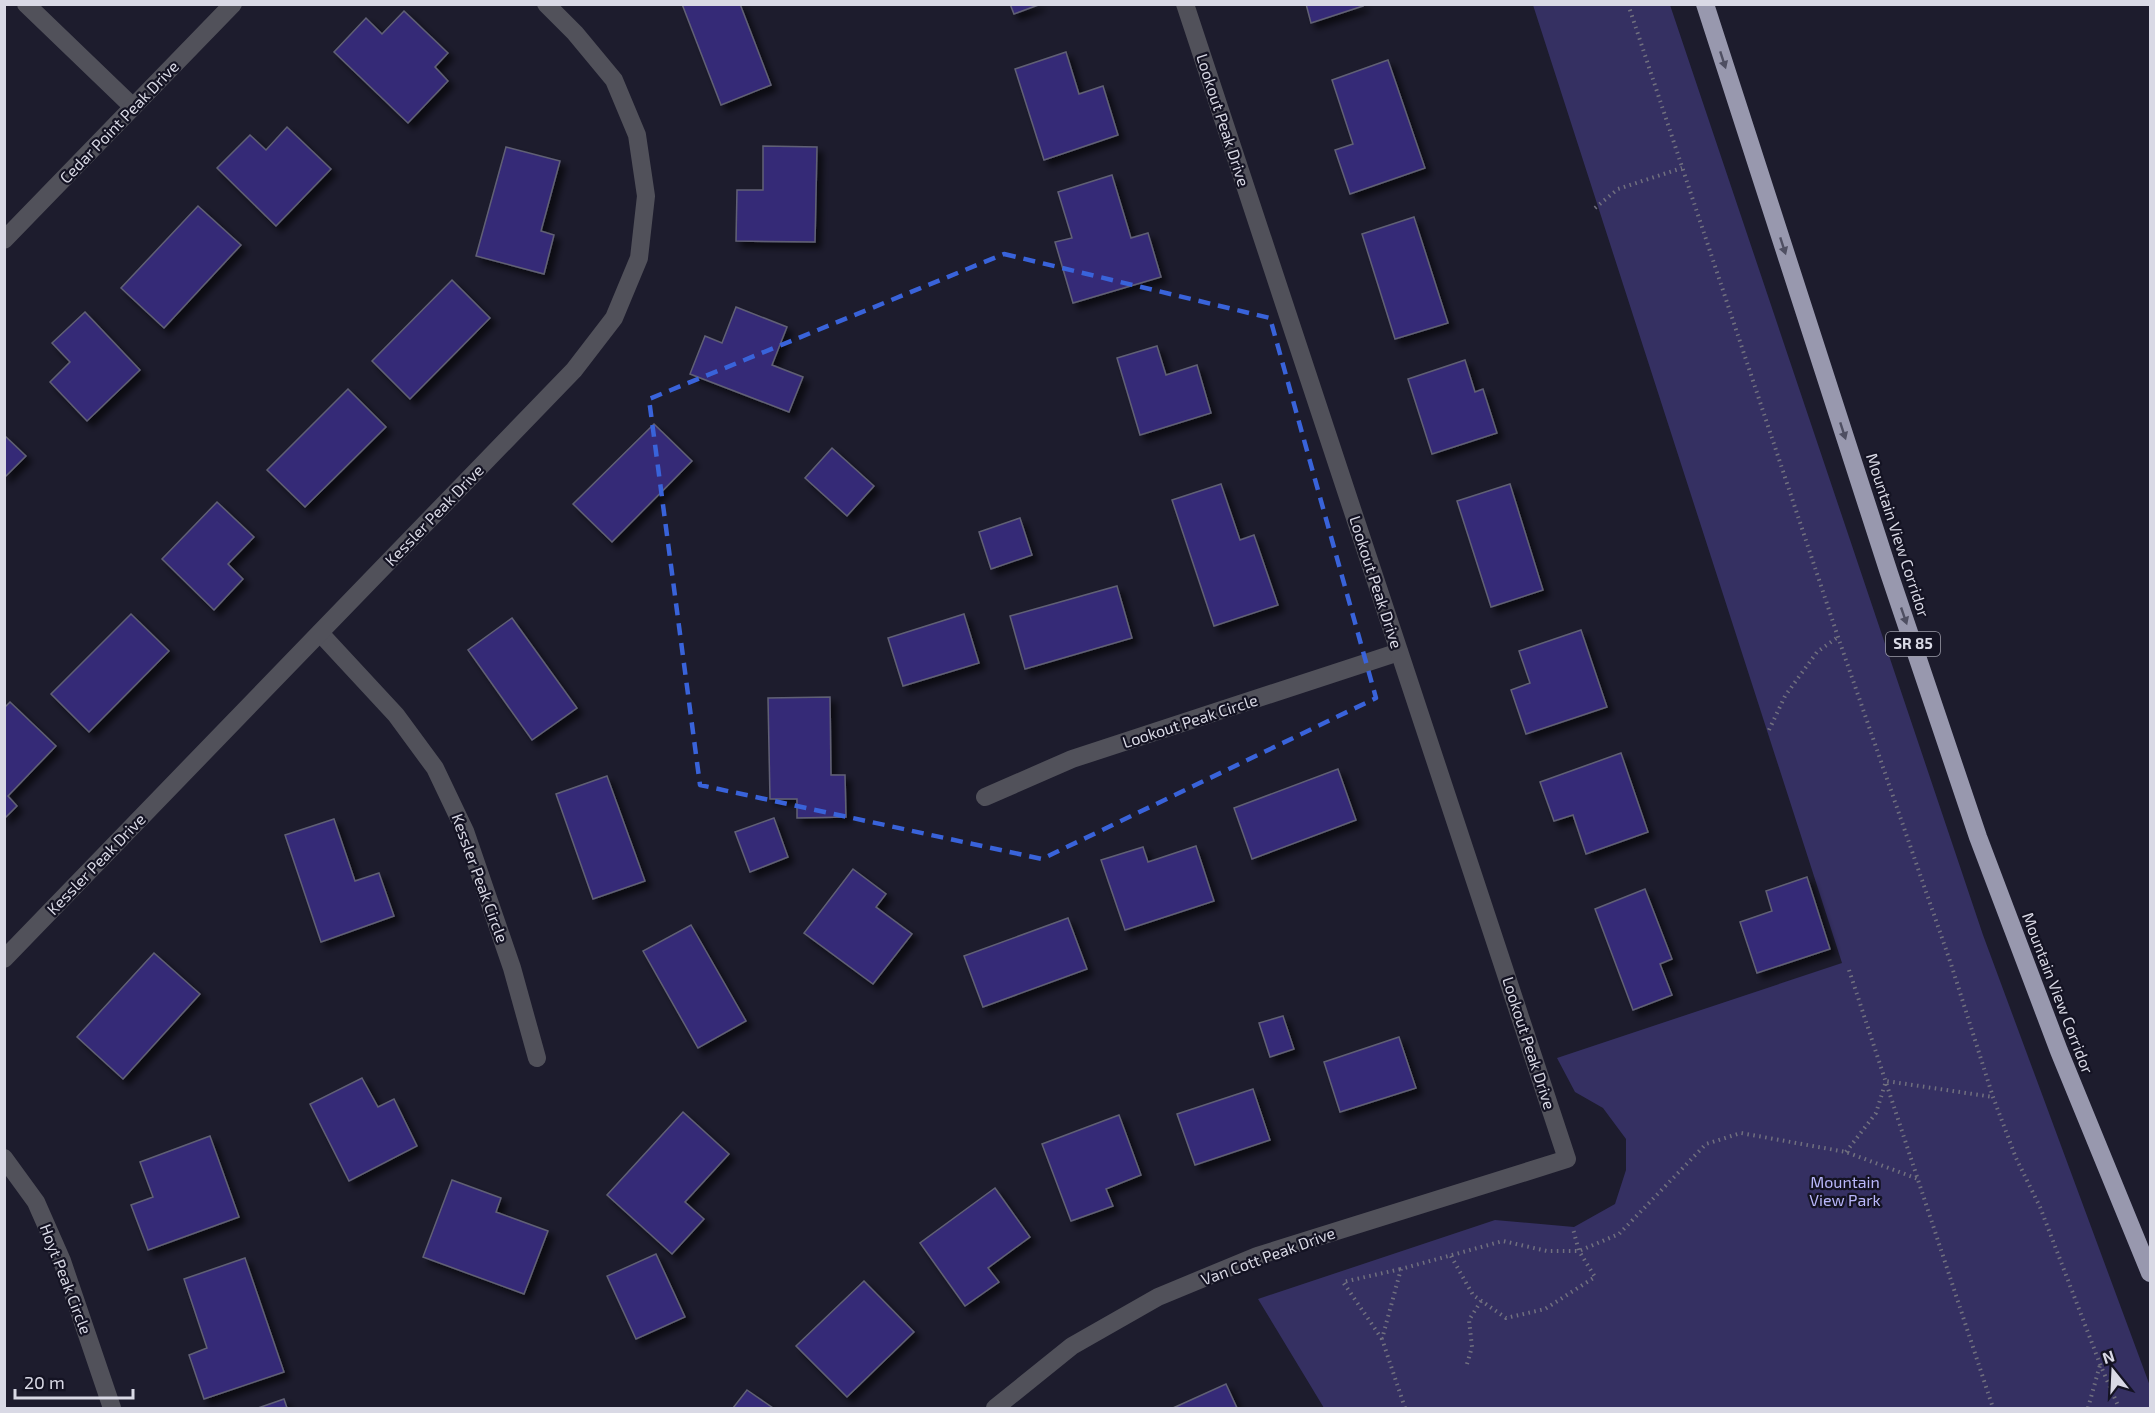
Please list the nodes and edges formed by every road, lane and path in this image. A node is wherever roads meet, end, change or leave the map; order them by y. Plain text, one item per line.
1 (26, 4) edge
2 (233, 4) edge
3 (546, 4) edge
4 (1185, 4) edge
5 (1628, 4) edge
6 (1705, 4) edge
7 (134, 107) junction
8 (1682, 168) junction
9 (1595, 208) dead end
10 (4, 240) edge
11 (320, 633) junction
12 (1838, 637) junction
13 (1399, 652) junction
14 (1769, 730) dead end
15 (985, 797) dead end
16 (4, 959) edge
17 (1849, 970) dead end
18 (537, 1058) dead end
19 (1886, 1081) junction
20 (1993, 1097) junction
21 (1846, 1152) junction
22 (4, 1158) edge
23 (1567, 1159) joint
24 (1918, 1179) junction
25 (1573, 1229) dead end
26 (1579, 1251) junction
27 (1451, 1256) junction
28 (1401, 1269) junction
29 (2151, 1273) edge
30 (1481, 1301) junction
31 (1382, 1339) junction
32 (1467, 1364) dead end
33 (2100, 1364) junction
34 (112, 1408) edge
35 (998, 1408) edge
36 (1405, 1408) edge
37 (1993, 1408) edge
38 (2088, 1408) edge
39 (2119, 1408) edge

1 - 7 street
2 - 7 street, Cedar Point Peak Drive
3 - 11 street, Kessler Peak Drive
4 - 13 street, Lookout Peak Drive
5 - 8 path
6 -> 29 highway, Mountain View Corridor / SR 85
7 - 10 street, Cedar Point Peak Drive
8 - 9 path
8 - 12 path
11 - 16 street, Kessler Peak Drive
11 - 18 street, Kessler Peak Circle
12 - 14 path
12 - 20 path
13 - 15 street, Lookout Peak Circle
13 - 23 street, Lookout Peak Drive
17 - 19 path
19 - 20 path
19 - 21 path
19 - 24 path
20 - 33 path
21 - 24 path
21 - 26 path
22 - 34 street, Hoyt Peak Circle
23 - 35 street, Van Cott Peak Drive
24 - 37 path
25 - 26 path
26 - 27 path
26 - 30 path
27 - 28 path
27 - 30 path
28 - 31 path
28 - 31 path
30 - 32 path
31 - 36 path
33 - 38 path
33 - 39 path

